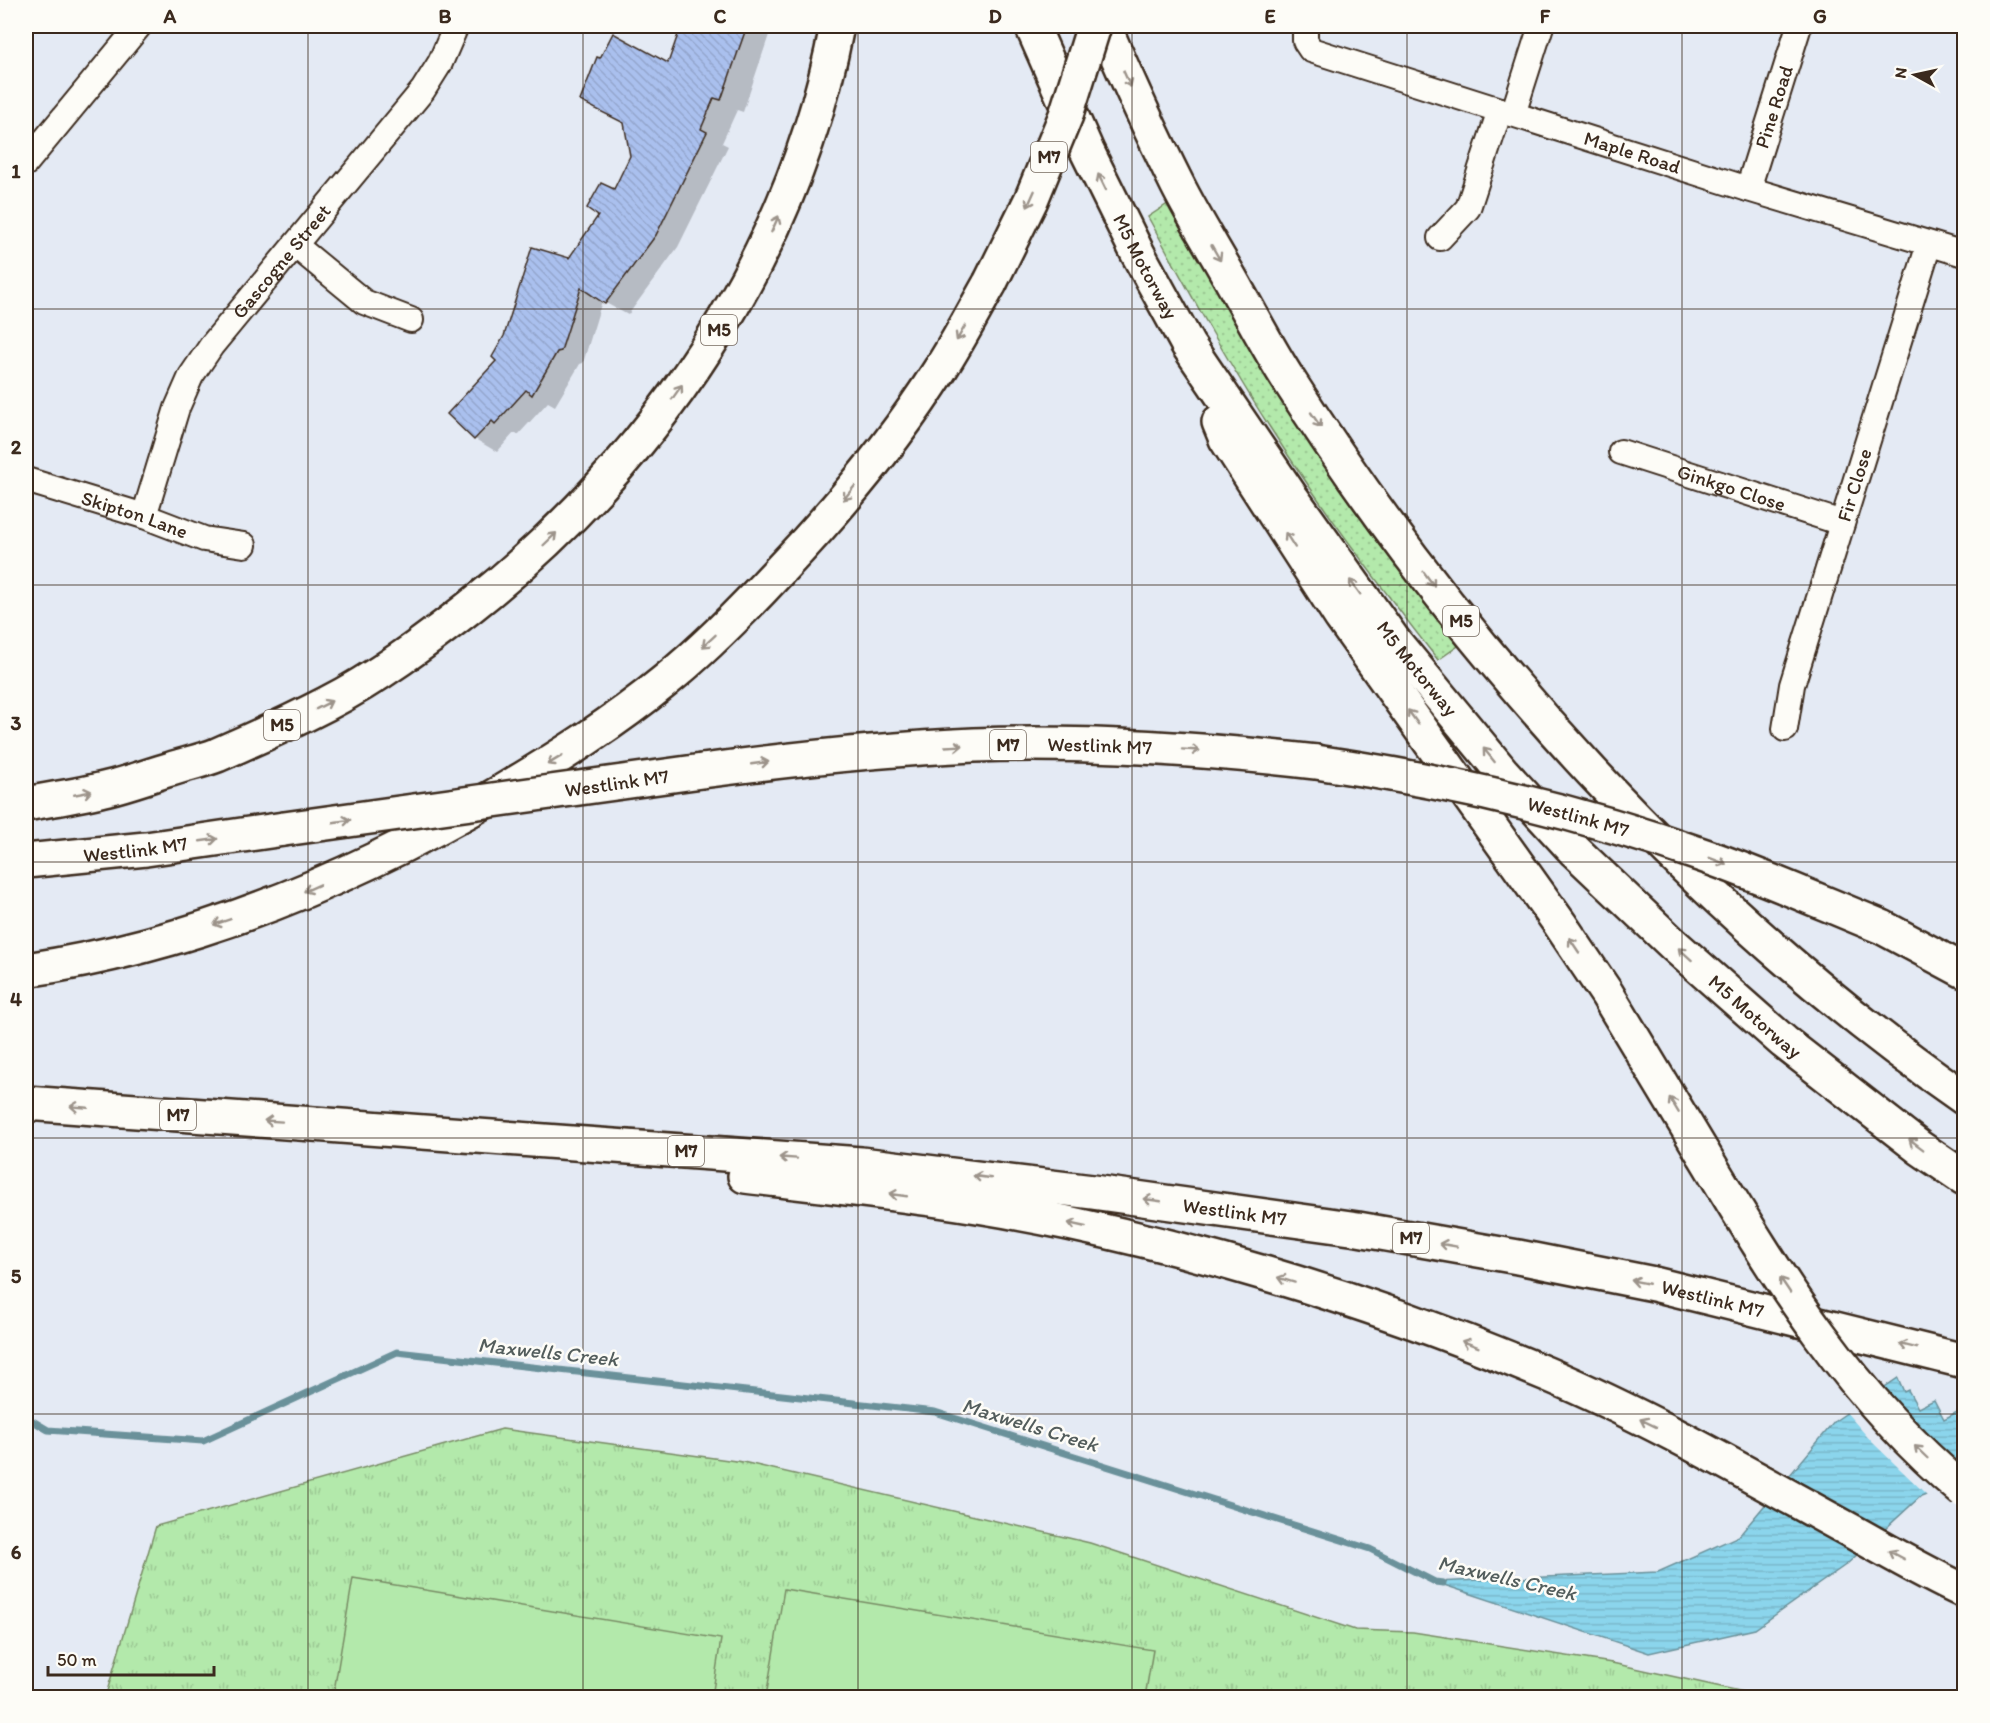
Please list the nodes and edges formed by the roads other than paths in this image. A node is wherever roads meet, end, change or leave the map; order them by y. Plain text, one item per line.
1 (139, 26) edge
2 (456, 26) edge
3 (837, 26) edge
4 (1032, 26) edge
5 (1094, 26) edge
6 (1104, 26) edge
7 (1541, 26) edge
8 (1799, 26) edge
9 (1305, 33) edge
10 (1507, 112) junction
11 (26, 163) edge
12 (1748, 189) junction
13 (1440, 238) dead end
14 (1929, 244) junction
15 (296, 246) junction
16 (1965, 254) edge
17 (411, 320) dead end
18 (1188, 345) junction
19 (1621, 452) dead end
20 (26, 480) edge
21 (144, 516) junction
22 (1842, 523) junction
23 (244, 544) dead end
24 (1785, 729) dead end
25 (26, 804) edge
26 (26, 861) edge
27 (1956, 956) edge
28 (26, 970) edge
29 (1965, 1098) edge
30 (26, 1103) edge
31 (331, 1126) junction
32 (1965, 1178) edge
33 (1965, 1361) edge
34 (1965, 1491) edge
35 (1956, 1587) edge

1 - 11 street
2 - 15 street, Gascogne Street
25 -> 3 highway, M5
18 -> 4 highway, M5 Motorway
5 -> 28 highway, M7, bridge
6 -> 29 highway, M5
7 - 10 street
8 - 12 street, Pine Road
9 - 10 street, Maple Road
10 - 12 street, Maple Road
10 - 13 street
12 - 14 street, Maple Road
14 - 16 street, Maple Road
14 - 22 street, Fir Close
15 - 17 street
15 - 21 street, Gascogne Street
32 -> 18 highway, M5 Motorway
34 -> 18 highway, bridge
19 - 22 street, Ginkgo Close
20 - 21 street, Skipton Lane
21 - 23 street, Skipton Lane
22 - 24 street, Fir Close
26 -> 27 highway, Westlink M7 / M7, bridge
31 -> 30 highway, Westlink M7 / M7
33 -> 31 highway, Westlink M7 / M7
35 -> 31 highway

